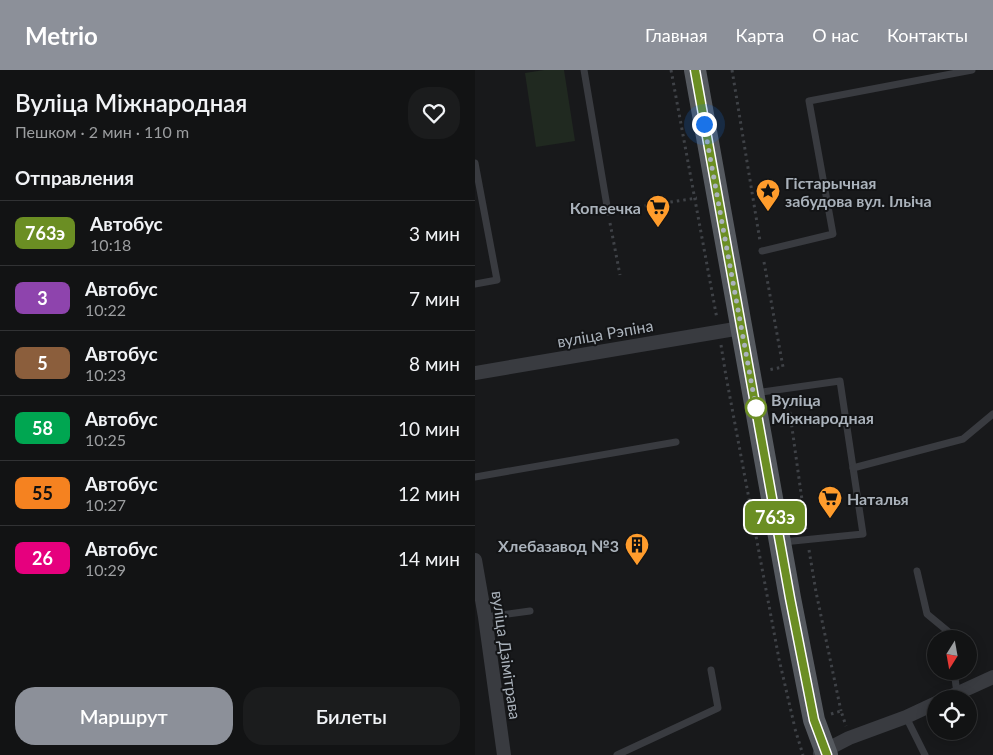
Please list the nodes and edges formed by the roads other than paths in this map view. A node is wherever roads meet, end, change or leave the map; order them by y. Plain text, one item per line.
1 (584, 70) edge
2 (695, 70) edge
3 (973, 70) edge
4 (475, 163) edge
5 (609, 212) road end
6 (762, 251) dead end
7 (475, 284) edge
8 (741, 328) junction
9 (475, 373) edge
10 (753, 394) junction
11 (993, 414) edge
12 (676, 442) dead end
13 (853, 468) junction
14 (475, 477) edge
15 (780, 542) junction
16 (475, 560) edge
17 (917, 571) dead end
18 (530, 611) dead end
19 (485, 618) junction
20 (946, 630) edge
21 (711, 670) dead end
22 (993, 677) edge
23 (964, 690) edge
24 (927, 707) edge
25 (906, 717) junction
26 (823, 753) edge
27 (504, 755) edge
28 (617, 755) edge
29 (925, 755) edge

1 - 5 lane
2 - 8 main road
3 - 6 lane
4 - 7 lane
8 - 9 street, вуліца Рэпіна
8 - 10 main road
10 - 13 lane
10 - 15 main road
11 - 13 lane
12 - 14 lane
13 - 15 lane
15 - 26 main road
16 - 19 street, вуліца Дзімітрава
17 - 20 lane
18 - 19 lane
19 - 27 street, вуліца Дзімітрава
21 - 28 lane
22 - 23 street
24 - 25 street
25 - 26 street
25 - 29 lane

